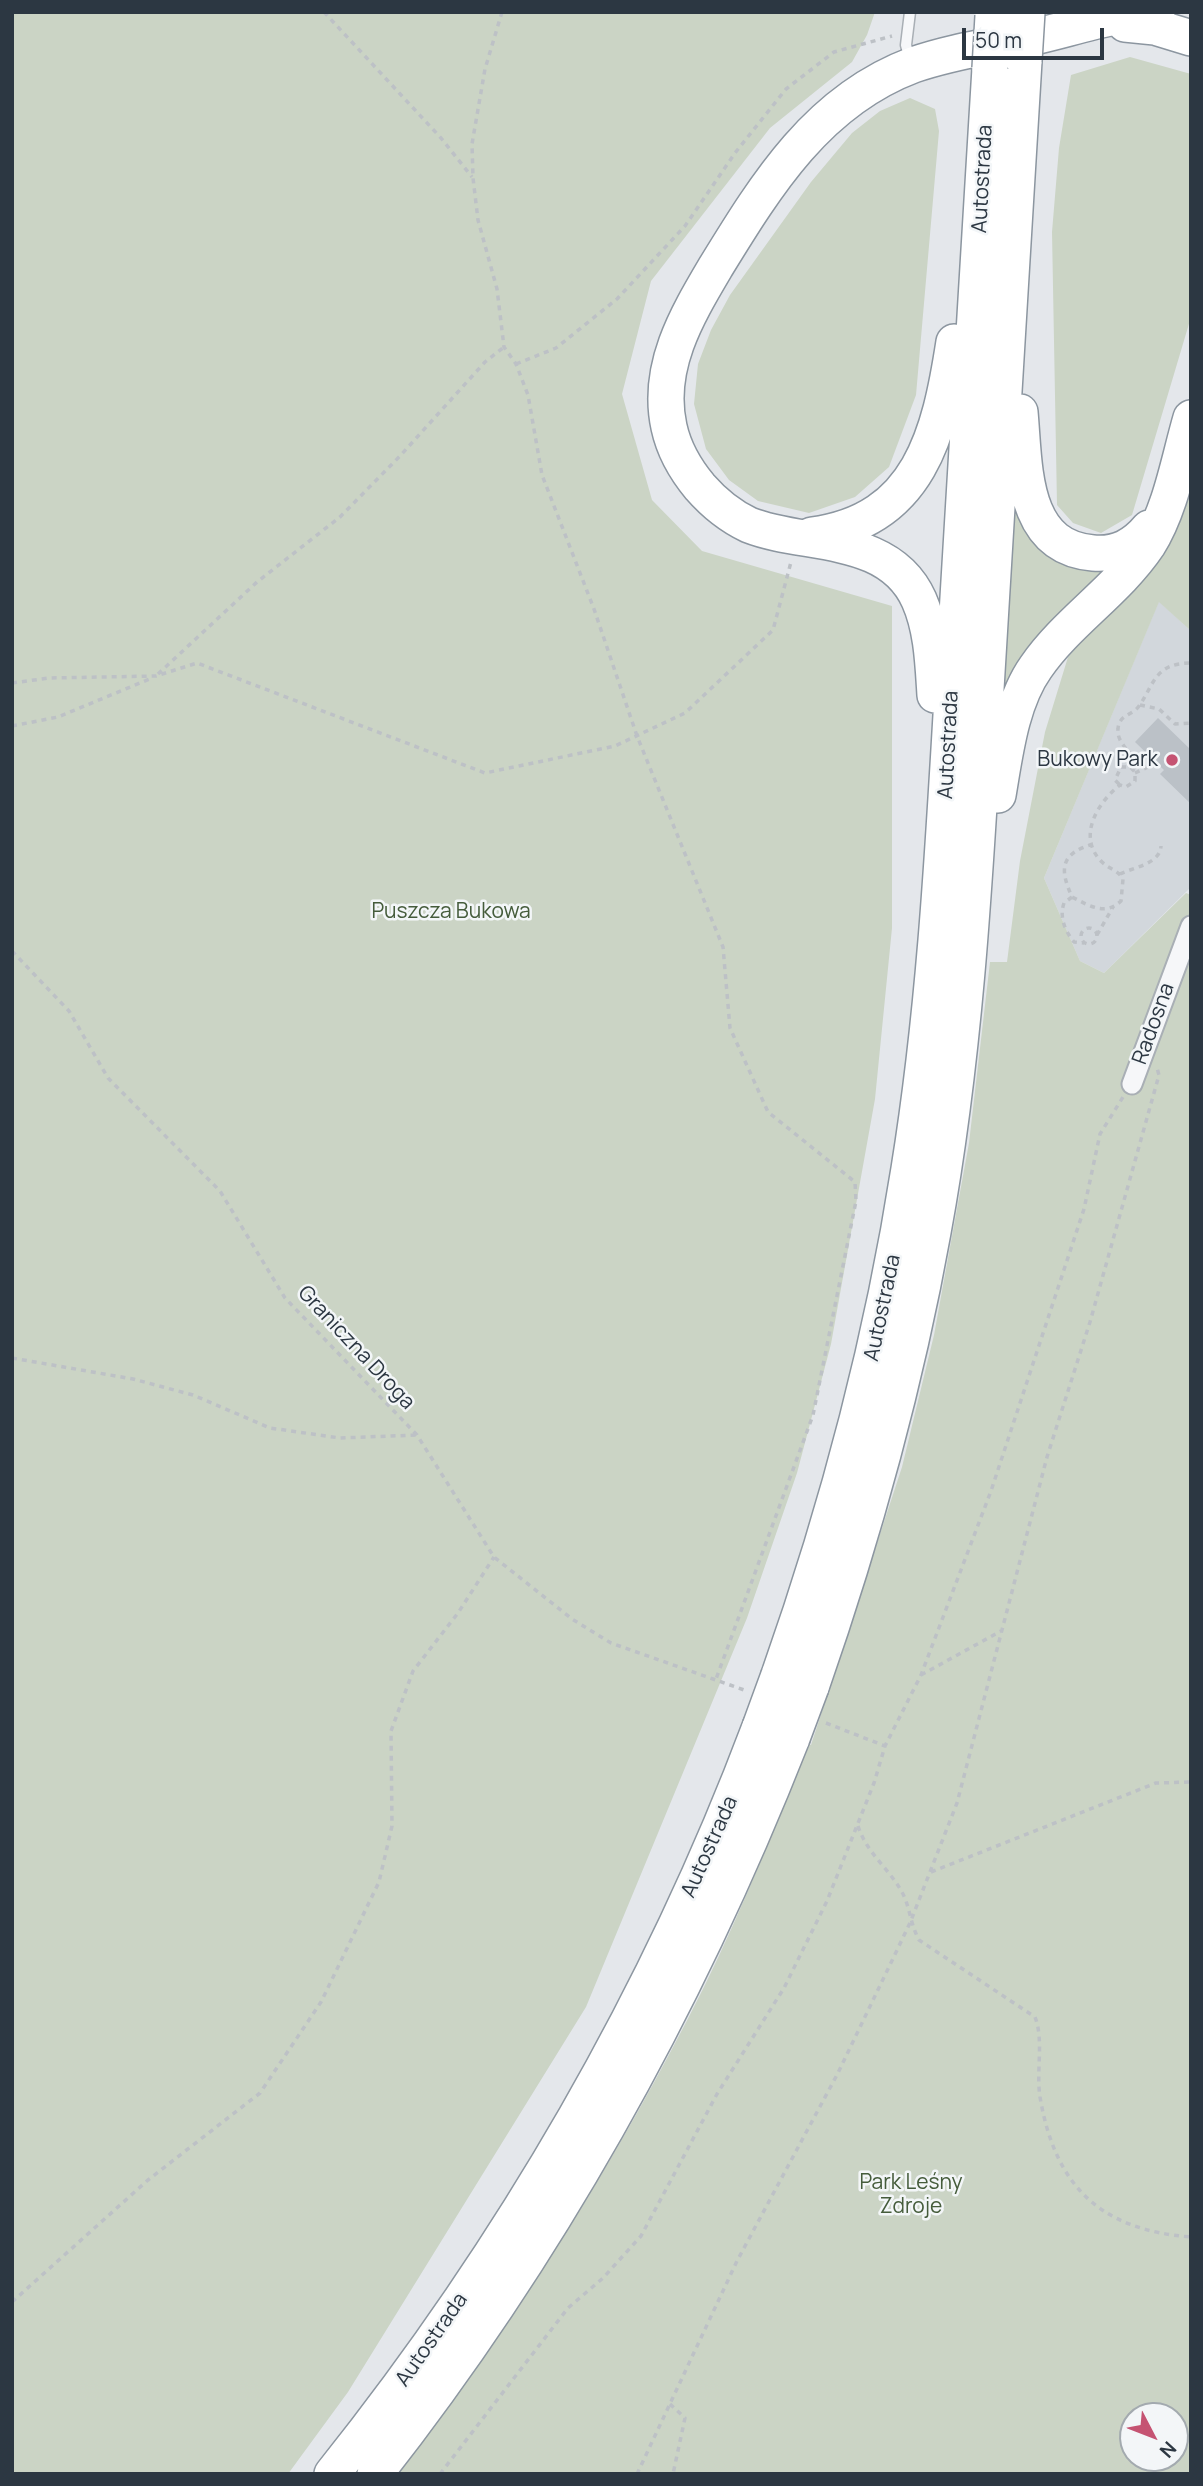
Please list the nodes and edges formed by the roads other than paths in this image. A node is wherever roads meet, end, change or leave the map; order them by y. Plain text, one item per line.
1 (910, 12) edge
2 (1158, 12) edge
3 (1004, 13) edge
4 (1191, 13) edge
5 (1086, 25) junction
6 (1191, 38) edge
7 (912, 66) junction
8 (985, 152) junction
9 (1009, 302) junction
10 (1191, 418) edge
11 (1166, 502) junction
12 (798, 537) junction
13 (945, 817) junction
14 (1191, 926) edge
15 (968, 965) junction
16 (1132, 1084) road end
17 (795, 1681) junction
18 (776, 1732) junction
19 (332, 2474) edge
20 (375, 2474) edge

1 - 7 lane
2 - 4 highway
2 - 5 highway
3 - 8 highway, Autostrada, bridge
3 - 9 highway, Autostrada, bridge
5 - 6 highway
5 - 7 highway
7 - 12 highway
8 - 12 highway
8 - 13 highway, Autostrada
9 - 11 highway
9 - 15 highway, Autostrada
10 - 11 highway
11 - 15 highway
12 - 13 highway
13 - 17 highway, Autostrada
14 - 16 street, Radosna
15 - 17 highway, Autostrada
17 - 18 highway, Autostrada, bridge
18 - 19 highway, Autostrada
18 - 20 highway, Autostrada

